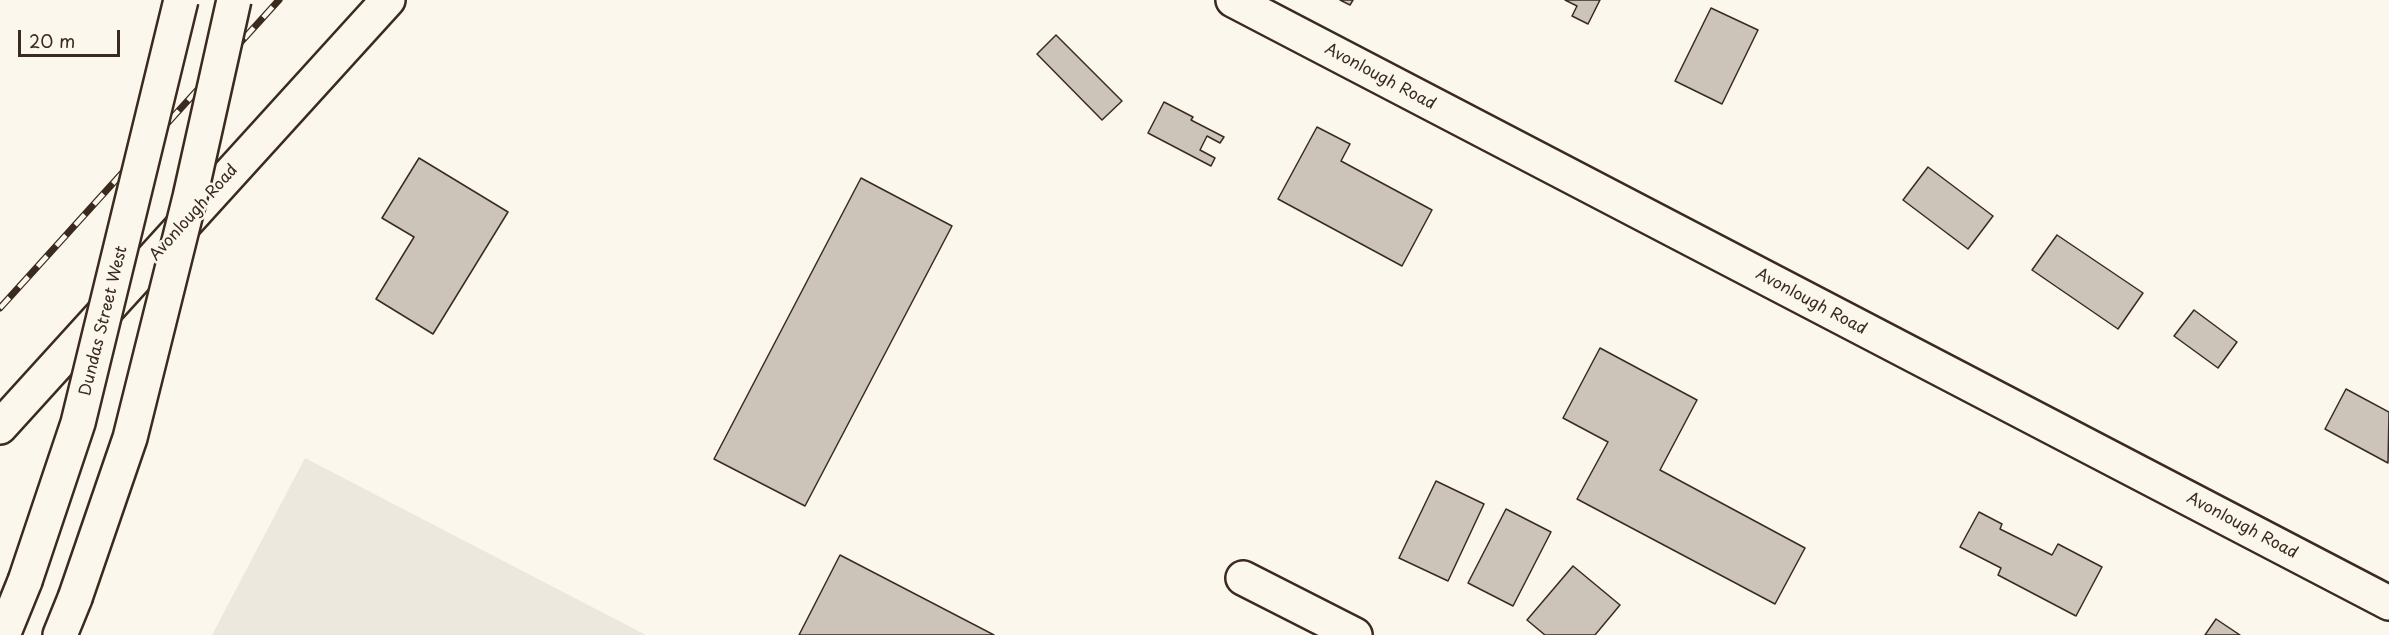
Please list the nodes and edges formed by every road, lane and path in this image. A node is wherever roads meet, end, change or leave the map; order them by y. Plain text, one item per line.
1 (181, 0) edge
2 (234, 0) edge
3 (388, 0) edge
4 (1233, 0) edge
5 (0, 427) edge
6 (1243, 578) dead end
7 (2389, 603) edge
8 (3, 635) edge
9 (60, 635) edge
10 (1354, 635) edge

1 - 8 street, Dundas Street West, bridge
2 - 9 street, bridge
3 - 5 street, Avonlough Road
4 - 7 street, Avonlough Road
6 - 10 street

